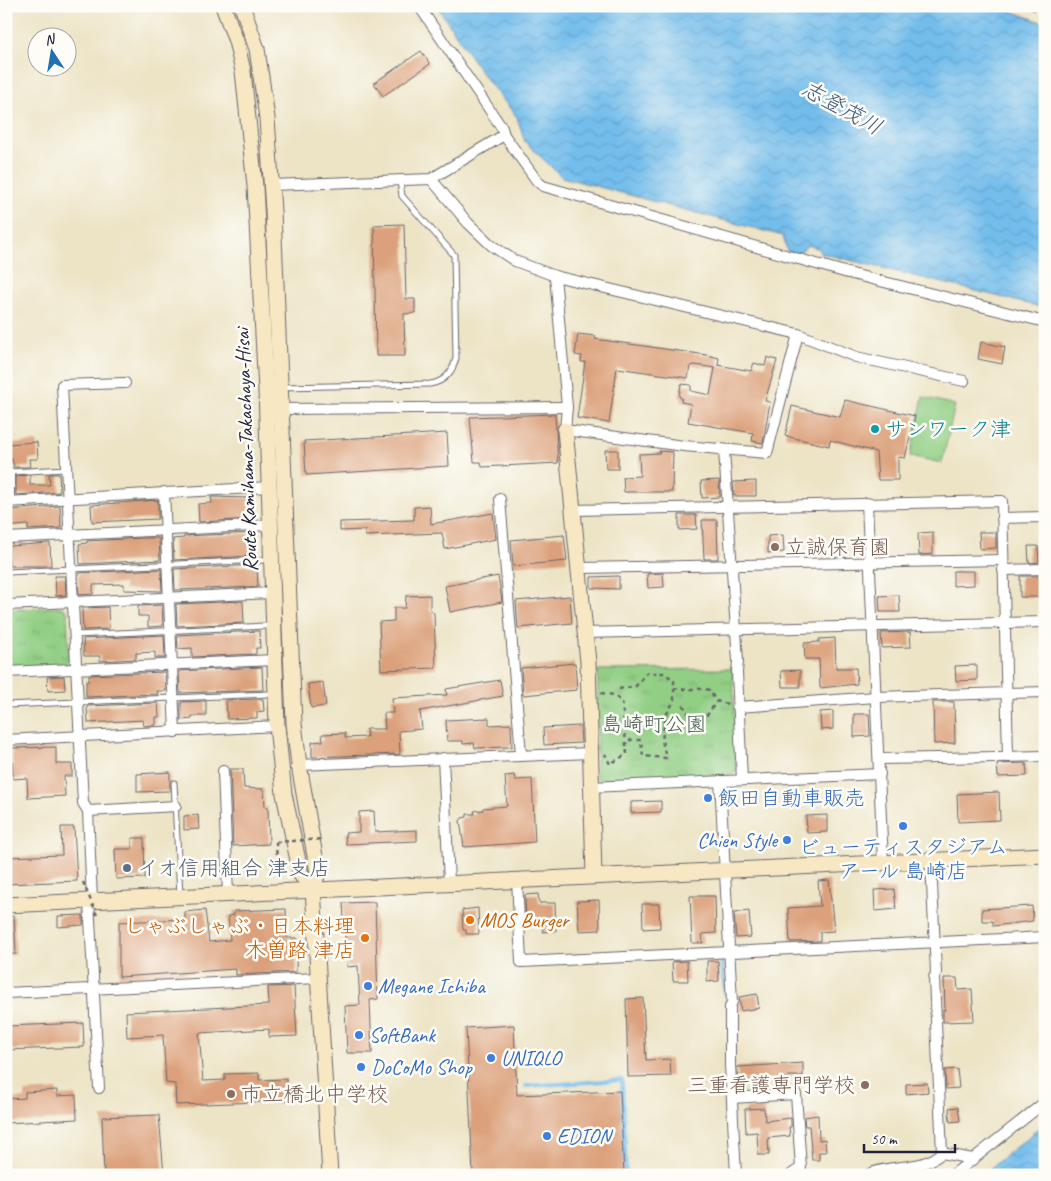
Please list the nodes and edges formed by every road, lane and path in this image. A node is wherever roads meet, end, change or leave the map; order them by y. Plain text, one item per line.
1 (223, 6) edge
2 (242, 6) edge
3 (419, 6) edge
4 (1024, 6) edge
5 (1045, 13) edge
6 (504, 135) junction
7 (400, 180) junction
8 (431, 180) junction
9 (272, 185) junction
10 (255, 186) junction
11 (555, 276) junction
12 (1045, 322) edge
13 (798, 334) junction
14 (964, 381) dead end
15 (124, 383) dead end
16 (280, 387) junction
17 (567, 407) junction
18 (281, 409) junction
19 (565, 430) junction
20 (724, 450) junction
21 (67, 469) junction
22 (8, 472) edge
23 (269, 488) junction
24 (164, 492) junction
25 (68, 499) junction
26 (500, 499) dead end
27 (8, 502) edge
28 (867, 504) junction
29 (728, 506) junction
30 (574, 510) junction
31 (1045, 517) edge
32 (1002, 518) junction
33 (270, 525) junction
34 (166, 531) junction
35 (70, 535) junction
36 (6, 538) edge
37 (263, 560) dead end
38 (870, 563) junction
39 (167, 564) junction
40 (1003, 565) junction
41 (732, 566) junction
42 (71, 568) junction
43 (580, 568) junction
44 (1045, 569) edge
45 (8, 572) dead end
46 (272, 593) junction
47 (169, 598) junction
48 (73, 602) junction
49 (6, 606) edge
50 (1045, 622) edge
51 (1005, 623) junction
52 (265, 626) dead end
53 (873, 626) junction
54 (736, 629) junction
55 (170, 630) junction
56 (585, 633) junction
57 (75, 635) junction
58 (275, 660) junction
59 (172, 664) junction
60 (76, 669) junction
61 (6, 672) edge
62 (674, 688) dead end
63 (619, 689) dead end
64 (1045, 692) edge
65 (1006, 693) junction
66 (269, 694) dead end
67 (614, 695) dead end
68 (173, 697) junction
69 (876, 697) junction
70 (716, 701) junction
71 (78, 702) junction
72 (726, 704) dead end
73 (6, 705) edge
74 (683, 705) dead end
75 (738, 707) junction
76 (277, 726) junction
77 (175, 732) junction
78 (80, 736) junction
79 (6, 740) edge
80 (626, 740) junction
81 (590, 752) junction
82 (521, 754) junction
83 (1008, 756) junction
84 (1045, 756) edge
85 (443, 758) junction
86 (880, 760) junction
87 (610, 764) dead end
88 (299, 766) junction
89 (223, 770) dead end
90 (880, 774) junction
91 (742, 780) junction
92 (720, 781) junction
93 (174, 783) dead end
94 (590, 787) junction
95 (176, 806) junction
96 (88, 811) junction
97 (322, 839) dead end
98 (1045, 855) edge
99 (931, 860) junction
100 (883, 863) junction
101 (277, 864) dead end
102 (724, 870) junction
103 (594, 876) junction
104 (517, 879) junction
105 (83, 882) dead end
106 (450, 882) junction
107 (313, 888) junction
108 (228, 894) junction
109 (180, 896) junction
110 (91, 900) junction
111 (6, 905) edge
112 (98, 918) dead end
113 (1045, 937) edge
114 (935, 942) junction
115 (729, 951) junction
116 (318, 978) junction
117 (94, 989) junction
118 (6, 993) edge
119 (99, 1088) dead end
120 (732, 1098) junction
121 (1045, 1102) edge
122 (942, 1153) junction
123 (972, 1158) junction
124 (792, 1174) edge
125 (330, 1175) edge
126 (736, 1175) edge
127 (783, 1175) edge
128 (867, 1175) edge
129 (953, 1175) edge

1 - 10 main road, Route Kamihama-Takachaya-Hisai
2 - 9 main road, Route Kamihama-Takachaya-Hisai
3 - 6 street
4 - 5 path
6 - 8 street
6 - 12 street
7 - 8 street
7 - 9 street
7 - 16 lane
8 - 11 street
9 - 10 main road
9 - 16 main road, Route Kamihama-Takachaya-Hisai
10 - 23 main road, Route Kamihama-Takachaya-Hisai
11 - 13 street
11 - 17 street
13 - 14 street
13 - 20 street
15 - 21 street
16 - 18 main road, Route Kamihama-Takachaya-Hisai
17 - 18 street
17 - 19 street
18 - 88 main road, Route Kamihama-Takachaya-Hisai
19 - 20 street
19 - 30 main road
20 - 29 street
21 - 22 lane
21 - 25 street
22 - 27 street
23 - 24 street
23 - 33 main road, Route Kamihama-Takachaya-Hisai
24 - 25 street
24 - 34 street
25 - 27 street
25 - 35 street
26 - 82 street
28 - 29 street
28 - 32 street
28 - 38 street
29 - 30 street
29 - 41 street
30 - 43 main road
31 - 32 street
32 - 40 street
33 - 34 street
33 - 46 main road, Route Kamihama-Takachaya-Hisai
34 - 35 street
34 - 39 street
35 - 36 street
35 - 42 street
37 - 39 lane
38 - 40 street
38 - 41 street
38 - 53 street
39 - 42 lane
39 - 47 street
40 - 44 street
40 - 51 street
41 - 43 street
41 - 54 street
42 - 45 lane
42 - 48 street
43 - 56 main road
46 - 47 street
46 - 58 main road, Route Kamihama-Takachaya-Hisai
47 - 48 street
47 - 55 street
48 - 49 street
48 - 57 street
50 - 51 street
51 - 53 street
51 - 65 street
52 - 55 lane
53 - 54 street
53 - 69 street
54 - 56 street
54 - 75 street
55 - 57 lane
55 - 59 street
56 - 81 main road
57 - 60 street
58 - 59 street
58 - 76 main road, Route Kamihama-Takachaya-Hisai
59 - 60 street
59 - 68 street
60 - 61 street
60 - 71 street
62 - 70 path
63 - 80 path
64 - 65 street
65 - 69 street
65 - 83 street
66 - 68 lane
67 - 80 path
68 - 71 lane
68 - 77 street
69 - 75 street
69 - 86 street
70 - 72 path
70 - 74 path
71 - 73 lane
71 - 78 street
75 - 91 street
76 - 77 street
76 - 107 main road, Route Kamihama-Takachaya-Hisai
77 - 78 street
78 - 79 street
78 - 96 street
80 - 87 path
81 - 82 street
81 - 94 main road
82 - 85 street
83 - 84 street
83 - 86 street
85 - 88 street
85 - 106 street
86 - 90 street
88 - 107 main road, Route Kamihama-Takachaya-Hisai
89 - 108 street
90 - 91 street
90 - 100 street
91 - 92 street
92 - 94 street
92 - 102 street
93 - 95 lane
94 - 103 main road
95 - 96 street
95 - 109 lane
96 - 110 street
97 - 101 path, bridge
98 - 99 main road
99 - 100 main road
99 - 114 street
100 - 102 main road
102 - 103 main road
102 - 115 street
103 - 104 main road
104 - 106 main road
104 - 115 street
105 - 112 path, bridge
106 - 107 main road
107 - 108 main road
107 - 116 main road, Route Kamihama-Takachaya-Hisai
108 - 109 main road
109 - 110 main road
110 - 111 main road
110 - 117 street
113 - 114 street
114 - 115 street
114 - 122 street
115 - 120 street
116 - 117 street
116 - 125 main road, Route Kamihama-Takachaya-Hisai
117 - 118 street
117 - 119 street
120 - 124 street
120 - 126 street
121 - 123 street
122 - 123 street
122 - 128 street
123 - 129 street
124 - 127 street

